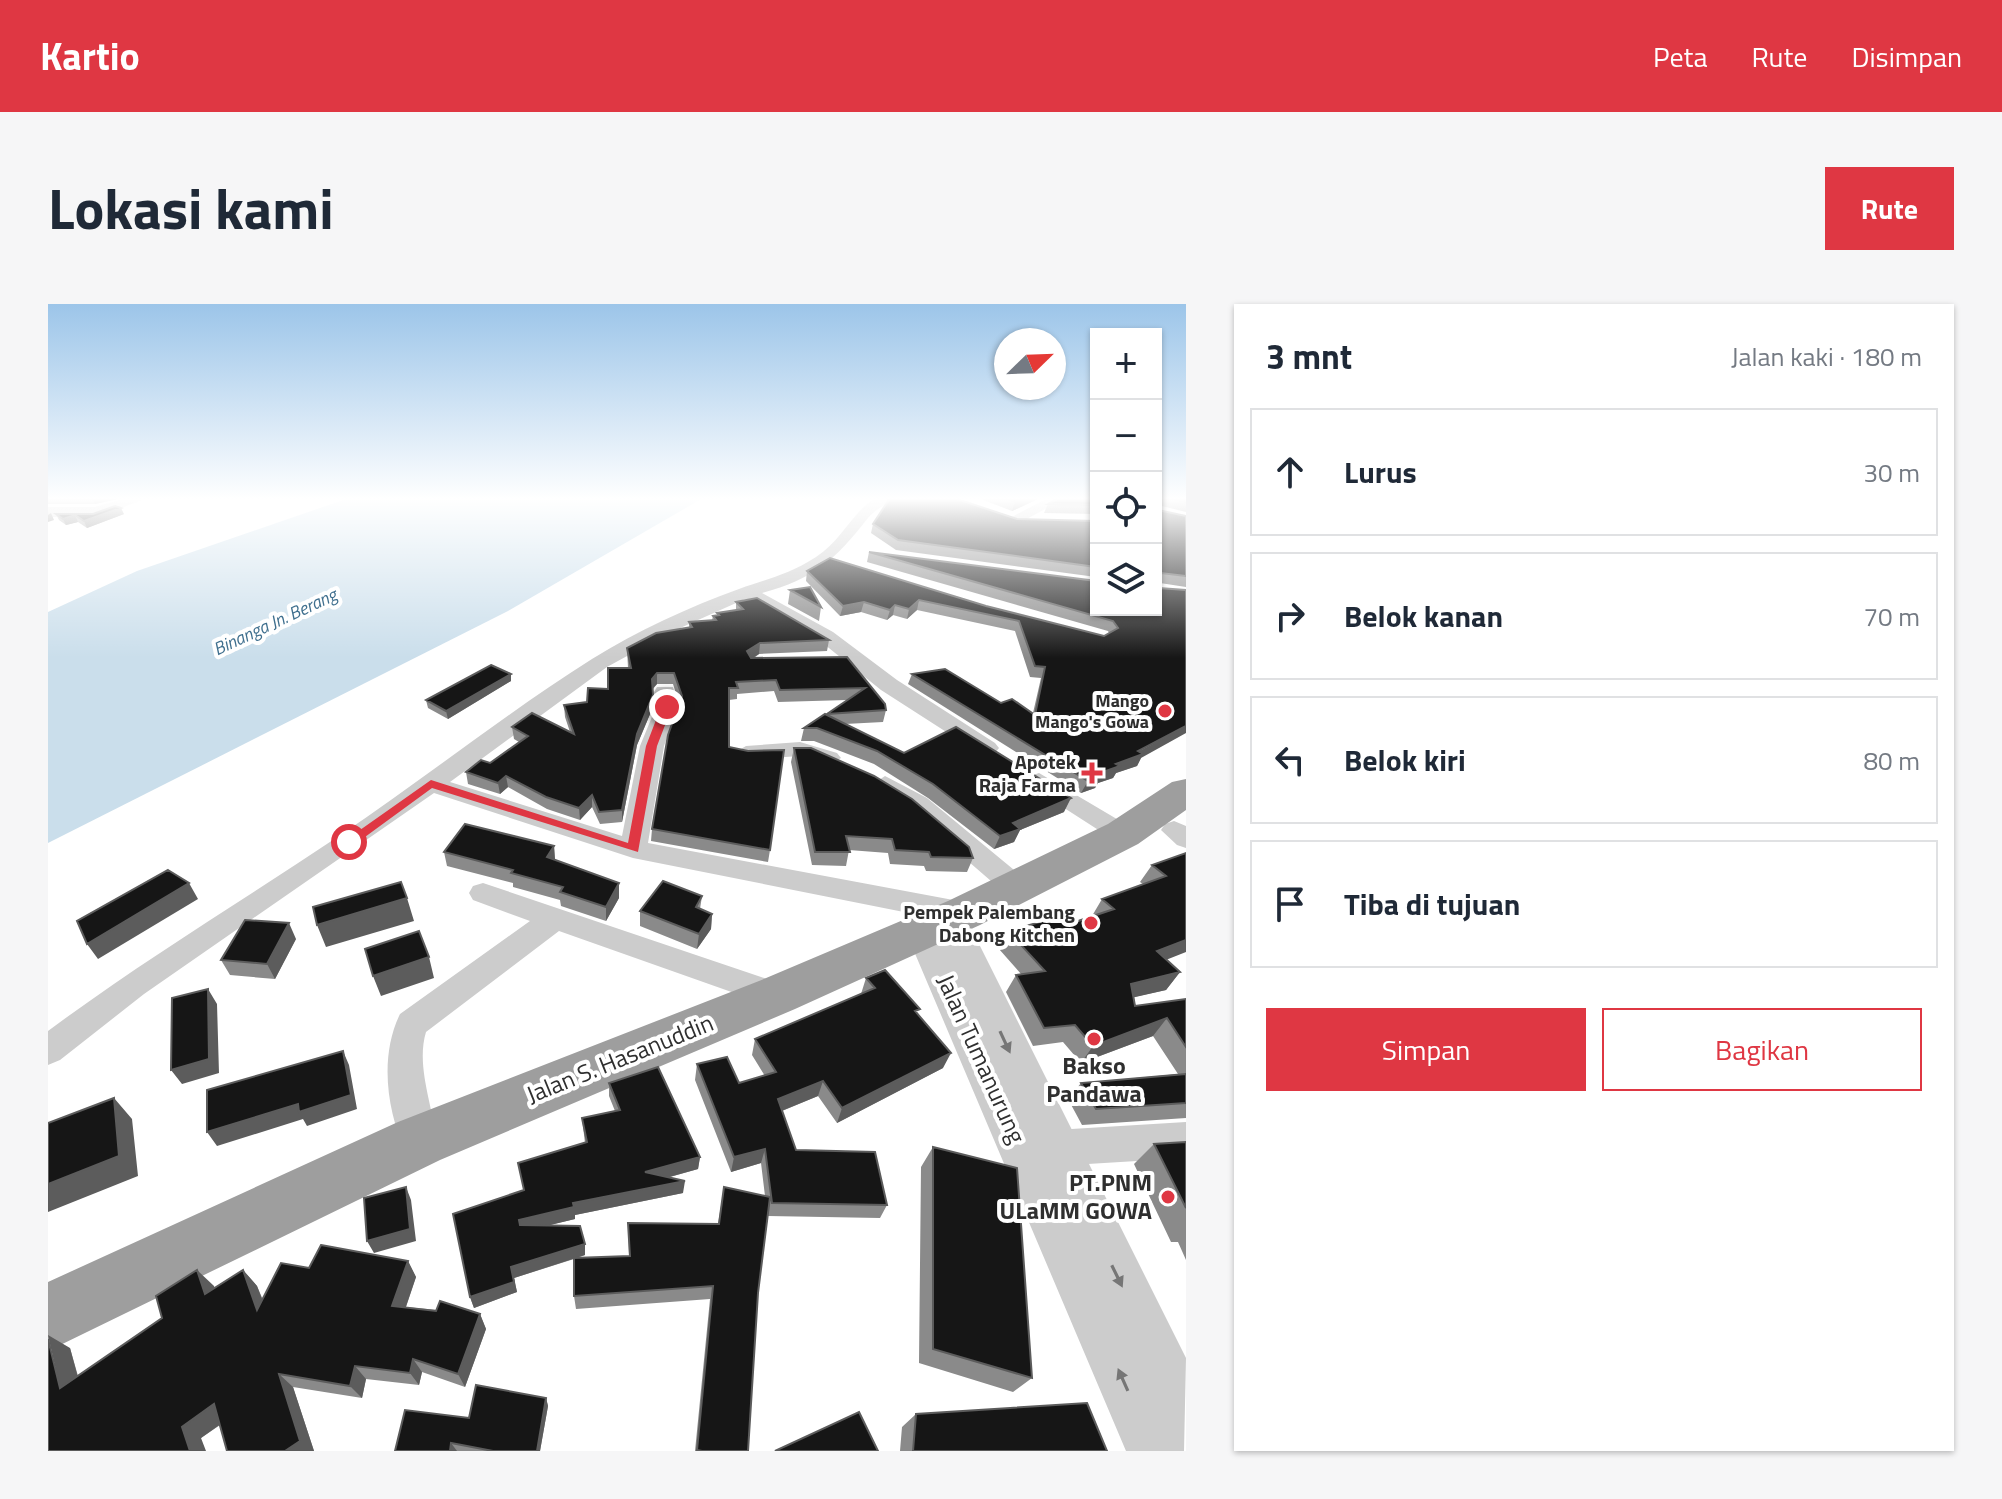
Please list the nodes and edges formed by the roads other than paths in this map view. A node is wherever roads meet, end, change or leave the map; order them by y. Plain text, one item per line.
1 (833, 552) edge
2 (831, 554) junction
3 (857, 560) dead end
4 (746, 592) junction
5 (858, 659) junction
6 (821, 662) edge
7 (665, 692) dead end
8 (746, 753) edge
9 (431, 784) junction
10 (1171, 823) edge
11 (633, 849) junction
12 (1016, 887) junction
13 (483, 893) dead end
14 (556, 917) junction
15 (944, 929) junction
16 (777, 995) junction
17 (48, 1050) edge
18 (1186, 1140) edge
19 (419, 1141) junction
20 (1055, 1148) junction
21 (48, 1317) edge
22 (48, 1336) edge
23 (1186, 1418) edge
24 (1155, 1451) edge

1 - 2 street
2 - 3 street
2 - 4 street
4 - 5 street
4 - 9 street
5 - 6 street
5 - 10 street
7 - 11 street
8 - 12 street
9 - 11 street
9 - 17 street
10 - 12 highway, Jalan S. Hasanuddin
10 - 15 highway, Jalan S. Hasanuddin
11 - 15 street
12 - 15 highway, Jalan S. Hasanuddin
13 - 14 street
14 - 16 street
14 - 19 street
15 - 16 highway, Jalan S. Hasanuddin
15 -> 20 street, Jalan Tumanurung
15 - 22 highway, Jalan S. Hasanuddin
24 -> 15 street, Jalan Tumanurung
16 - 19 highway, Jalan S. Hasanuddin
18 - 20 street
19 - 21 highway, Jalan S. Hasanuddin
20 -> 23 street, Jalan Tumanurung

